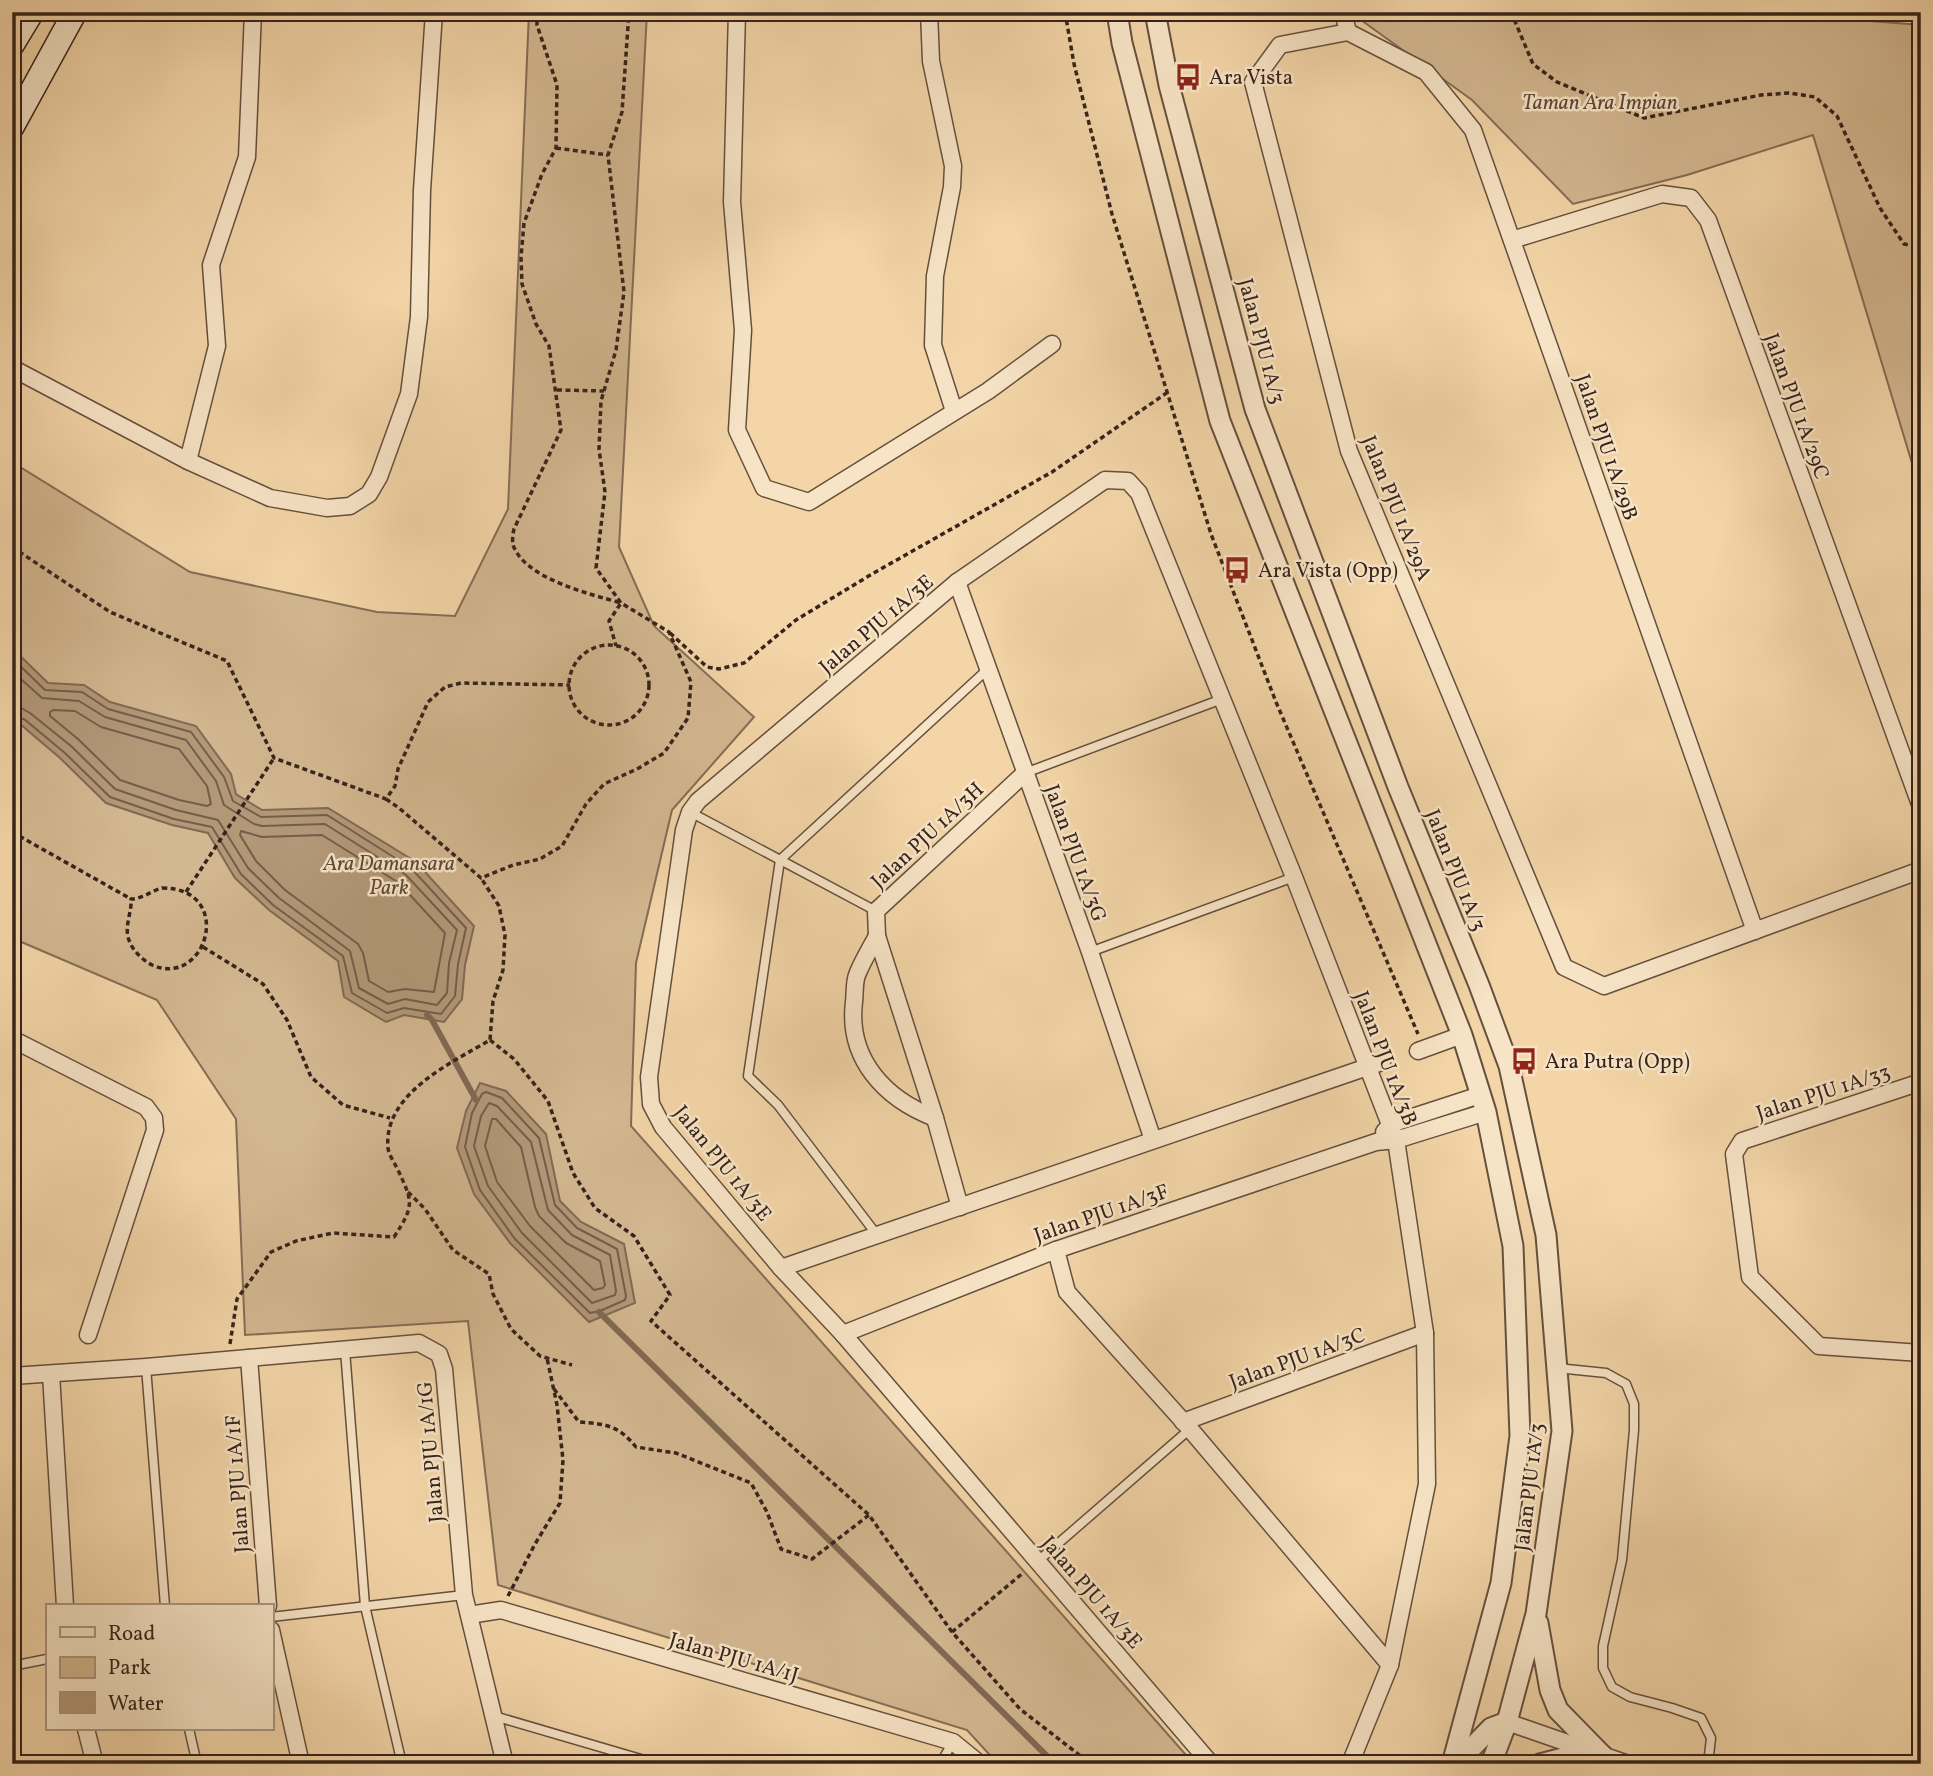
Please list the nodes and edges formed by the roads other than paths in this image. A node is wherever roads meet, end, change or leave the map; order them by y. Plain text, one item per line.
1 (32, 12) edge
2 (75, 12) edge
3 (253, 12) edge
4 (434, 12) edge
5 (737, 12) edge
6 (929, 12) edge
7 (1117, 12) edge
8 (1155, 12) edge
9 (1343, 12) edge
10 (1348, 32) junction
11 (12, 45) edge
12 (12, 127) edge
13 (1512, 240) junction
14 (1052, 344) dead end
15 (12, 368) edge
16 (954, 411) junction
17 (188, 461) junction
18 (1128, 481) joint
19 (957, 582) junction
20 (989, 668) junction
21 (1222, 698) junction
22 (1024, 773) junction
23 (1921, 807) edge
24 (690, 811) junction
25 (780, 860) junction
26 (1921, 870) edge
27 (1294, 877) junction
28 (876, 911) junction
29 (1755, 931) junction
30 (877, 936) junction
31 (1090, 952) junction
32 (1462, 1035) junction
33 (12, 1039) edge
34 (1421, 1050) road end
35 (1374, 1064) junction
36 (1921, 1082) edge
37 (1483, 1104) junction
38 (935, 1118) junction
39 (1393, 1132) junction
40 (1153, 1140) junction
41 (960, 1207) junction
42 (877, 1235) junction
43 (1056, 1250) junction
44 (781, 1268) junction
45 (1425, 1333) junction
46 (844, 1334) junction
47 (88, 1335) dead end
48 (345, 1350) junction
49 (1921, 1353) edge
50 (249, 1358) junction
51 (146, 1367) junction
52 (1557, 1367) junction
53 (51, 1374) junction
54 (12, 1376) edge
55 (1187, 1426) junction
56 (1038, 1561) junction
57 (464, 1595) junction
58 (65, 1604) edge
59 (165, 1604) edge
60 (268, 1604) edge
61 (365, 1606) junction
62 (1536, 1614) junction
63 (469, 1615) junction
64 (273, 1617) edge
65 (273, 1639) edge
66 (46, 1659) edge
67 (1391, 1665) junction
68 (12, 1666) edge
69 (494, 1716) junction
70 (1507, 1723) junction
71 (86, 1730) edge
72 (189, 1730) edge
73 (953, 1742) junction
74 (1602, 1755) junction
75 (95, 1764) edge
76 (197, 1764) edge
77 (301, 1764) edge
78 (402, 1764) edge
79 (505, 1764) edge
80 (658, 1764) edge
81 (940, 1764) edge
82 (980, 1764) edge
83 (1211, 1764) edge
84 (1350, 1764) edge
85 (1454, 1764) edge
86 (1491, 1764) edge
87 (1541, 1764) edge
88 (1628, 1764) edge
89 (1708, 1764) edge

1 - 11 main road
2 - 12 main road
3 - 17 street
4 - 17 street
5 - 16 street
6 - 16 street
7 - 32 street, Jalan PJU 1A/3
8 - 52 street, Jalan PJU 1A/3
9 - 10 street
10 - 13 street, Jalan PJU 1A/29B
10 - 29 street, Jalan PJU 1A/29A
13 - 23 street, Jalan PJU 1A/29C
13 - 29 street, Jalan PJU 1A/29B
14 - 16 street
15 - 17 street
18 - 19 street, Jalan PJU 1A/3E
18 - 21 street, Jalan PJU 1A/3B
19 - 20 street, Jalan PJU 1A/3G
19 - 24 street, Jalan PJU 1A/3E
20 - 22 street, Jalan PJU 1A/3G
20 - 25 lane
21 - 22 lane
21 - 27 street, Jalan PJU 1A/3B
22 - 28 street, Jalan PJU 1A/3H
22 - 31 street, Jalan PJU 1A/3G
24 - 25 lane
24 - 44 street, Jalan PJU 1A/3E
25 - 28 lane
25 - 42 lane
26 - 29 street
27 - 31 lane
27 - 35 street, Jalan PJU 1A/3B
28 - 30 street, Jalan PJU 1A/3H
30 - 38 street, Jalan PJU 1A/3H
30 - 38 street, Jalan PJU 1A/3H
31 - 40 street, Jalan PJU 1A/3G
32 - 34 street
32 - 37 street, Jalan PJU 1A/3
33 - 47 street
35 - 39 street, Jalan PJU 1A/3B
35 - 40 street
36 - 49 street, Jalan PJU 1A/33
37 - 39 street, Jalan PJU 1A/3F
37 - 85 street, Jalan PJU 1A/3
38 - 41 street, Jalan PJU 1A/3H
39 - 43 street, Jalan PJU 1A/3F
39 - 45 street, Jalan PJU 1A/3B
40 - 41 street
41 - 42 street
42 - 44 street
43 - 46 street, Jalan PJU 1A/3F
43 - 55 street
44 - 46 street, Jalan PJU 1A/3E
45 - 55 street, Jalan PJU 1A/3C
45 - 67 street, Jalan PJU 1A/3B
46 - 56 street, Jalan PJU 1A/3E
48 - 50 street, Jalan PJU 1A/1G
48 - 57 street, Jalan PJU 1A/1G
48 - 61 lane
50 - 51 street, Jalan PJU 1A/1G
50 - 60 street, Jalan PJU 1A/1F
51 - 53 street, Jalan PJU 1A/1G
51 - 59 lane
52 - 62 street, Jalan PJU 1A/3
52 - 89 lane
53 - 54 street, Jalan PJU 1A/1G
53 - 58 street
55 - 56 lane
55 - 67 street
56 - 83 street, Jalan PJU 1A/3E
57 - 61 lane
57 - 63 street, Jalan PJU 1A/1G
61 - 64 lane
61 - 78 lane
62 - 70 street, Jalan PJU 1A/3
62 - 74 street
63 - 69 street, Jalan PJU 1A/1G
63 - 73 street, Jalan PJU 1A/1J
65 - 77 street
66 - 68 lane
67 - 84 street, Jalan PJU 1A/3B
69 - 79 street, Jalan PJU 1A/1G
69 - 80 lane
70 - 74 street
70 - 85 street
70 - 86 street, Jalan PJU 1A/3
71 - 75 street
72 - 76 lane
73 - 81 lane
73 - 82 street, Jalan PJU 1A/1J
74 - 87 street
74 - 88 street

